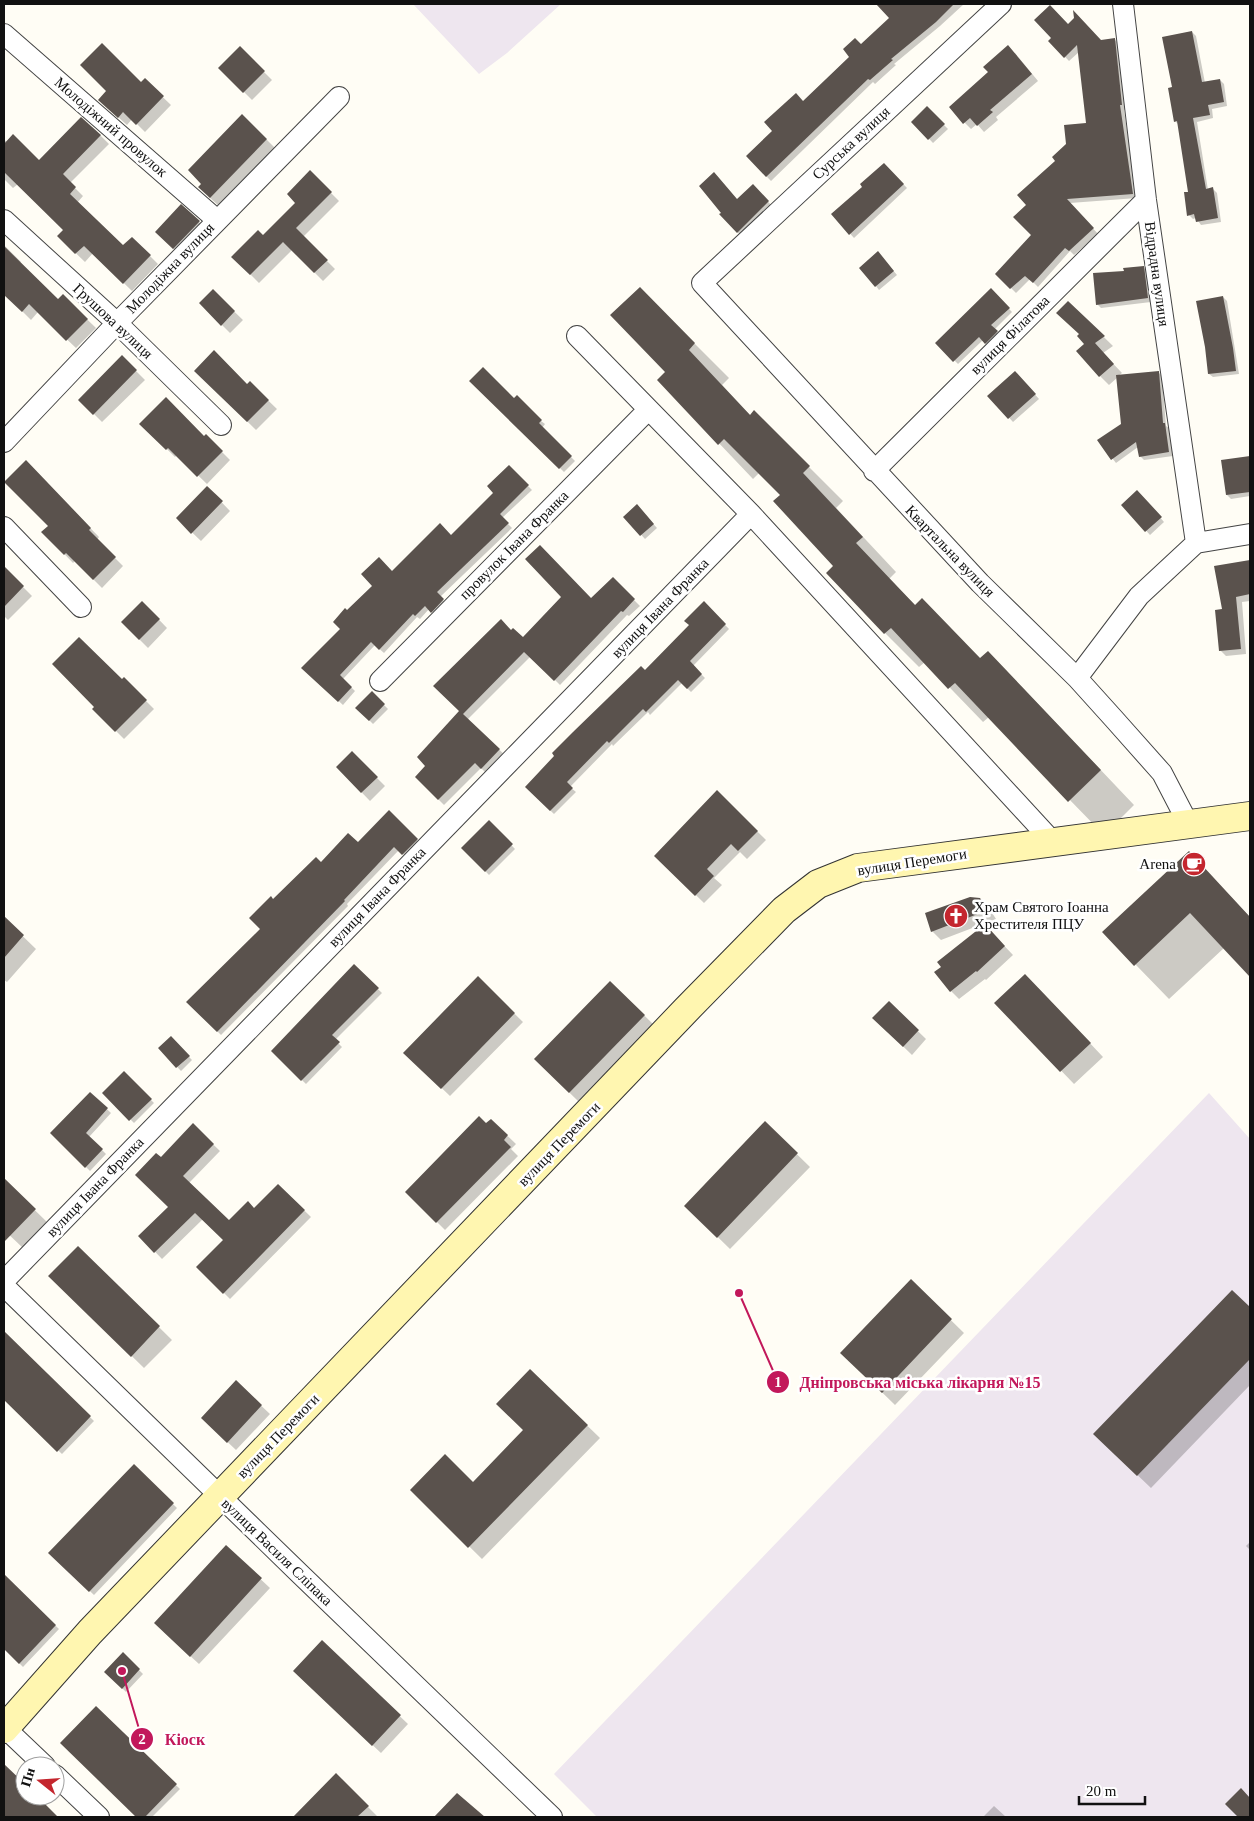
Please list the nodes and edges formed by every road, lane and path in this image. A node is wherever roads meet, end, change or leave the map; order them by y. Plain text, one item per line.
1 (1001, 4) edge
2 (1123, 4) edge
3 (4, 34) edge
4 (339, 97) dead end
5 (1146, 200) junction
6 (4, 220) edge
7 (217, 220) junction
8 (702, 282) joint
9 (117, 323) junction
10 (577, 336) dead end
11 (648, 410) junction
12 (221, 425) dead end
13 (4, 442) edge
14 (874, 471) junction
15 (751, 514) junction
16 (4, 527) edge
17 (1250, 534) edge
18 (1196, 543) junction
19 (81, 607) dead end
20 (1077, 678) junction
21 (380, 681) dead end
22 (1250, 816) edge
23 (1189, 825) junction
24 (1053, 842) junction
25 (4, 1281) edge
26 (4, 1286) edge
27 (220, 1497) junction
28 (4, 1728) edge
29 (34, 1756) edge
30 (65, 1785) edge
31 (99, 1817) edge
32 (552, 1817) edge

1 - 8 street, Сурська вулиця
2 - 5 street, Відрадна вулиця
3 - 7 street, Молодіжний провулок
4 - 7 street, Молодіжна вулиця
5 - 14 street, вулиця Філатова
5 - 18 street, Відрадна вулиця
6 - 9 street, Грушова вулиця
7 - 9 street, Молодіжна вулиця
8 - 14 street, Квартальна вулиця
9 - 12 street, Грушова вулиця
9 - 13 street, Молодіжна вулиця
10 - 11 street
11 - 15 street
11 - 21 street, провулок Івана Франка
14 - 20 street, Квартальна вулиця
15 - 24 street
15 - 25 street, вулиця Івана Франка
16 - 19 street
17 - 18 street
18 - 20 street
20 - 23 street, Квартальна вулиця
22 - 23 street, вулиця Перемоги
23 - 24 street, вулиця Перемоги
24 - 27 street, вулиця Перемоги
26 - 27 street, вулиця Василя Сліпака
27 - 28 street, вулиця Перемоги
27 - 32 street, вулиця Василя Сліпака
28 - 29 street
30 - 31 street

